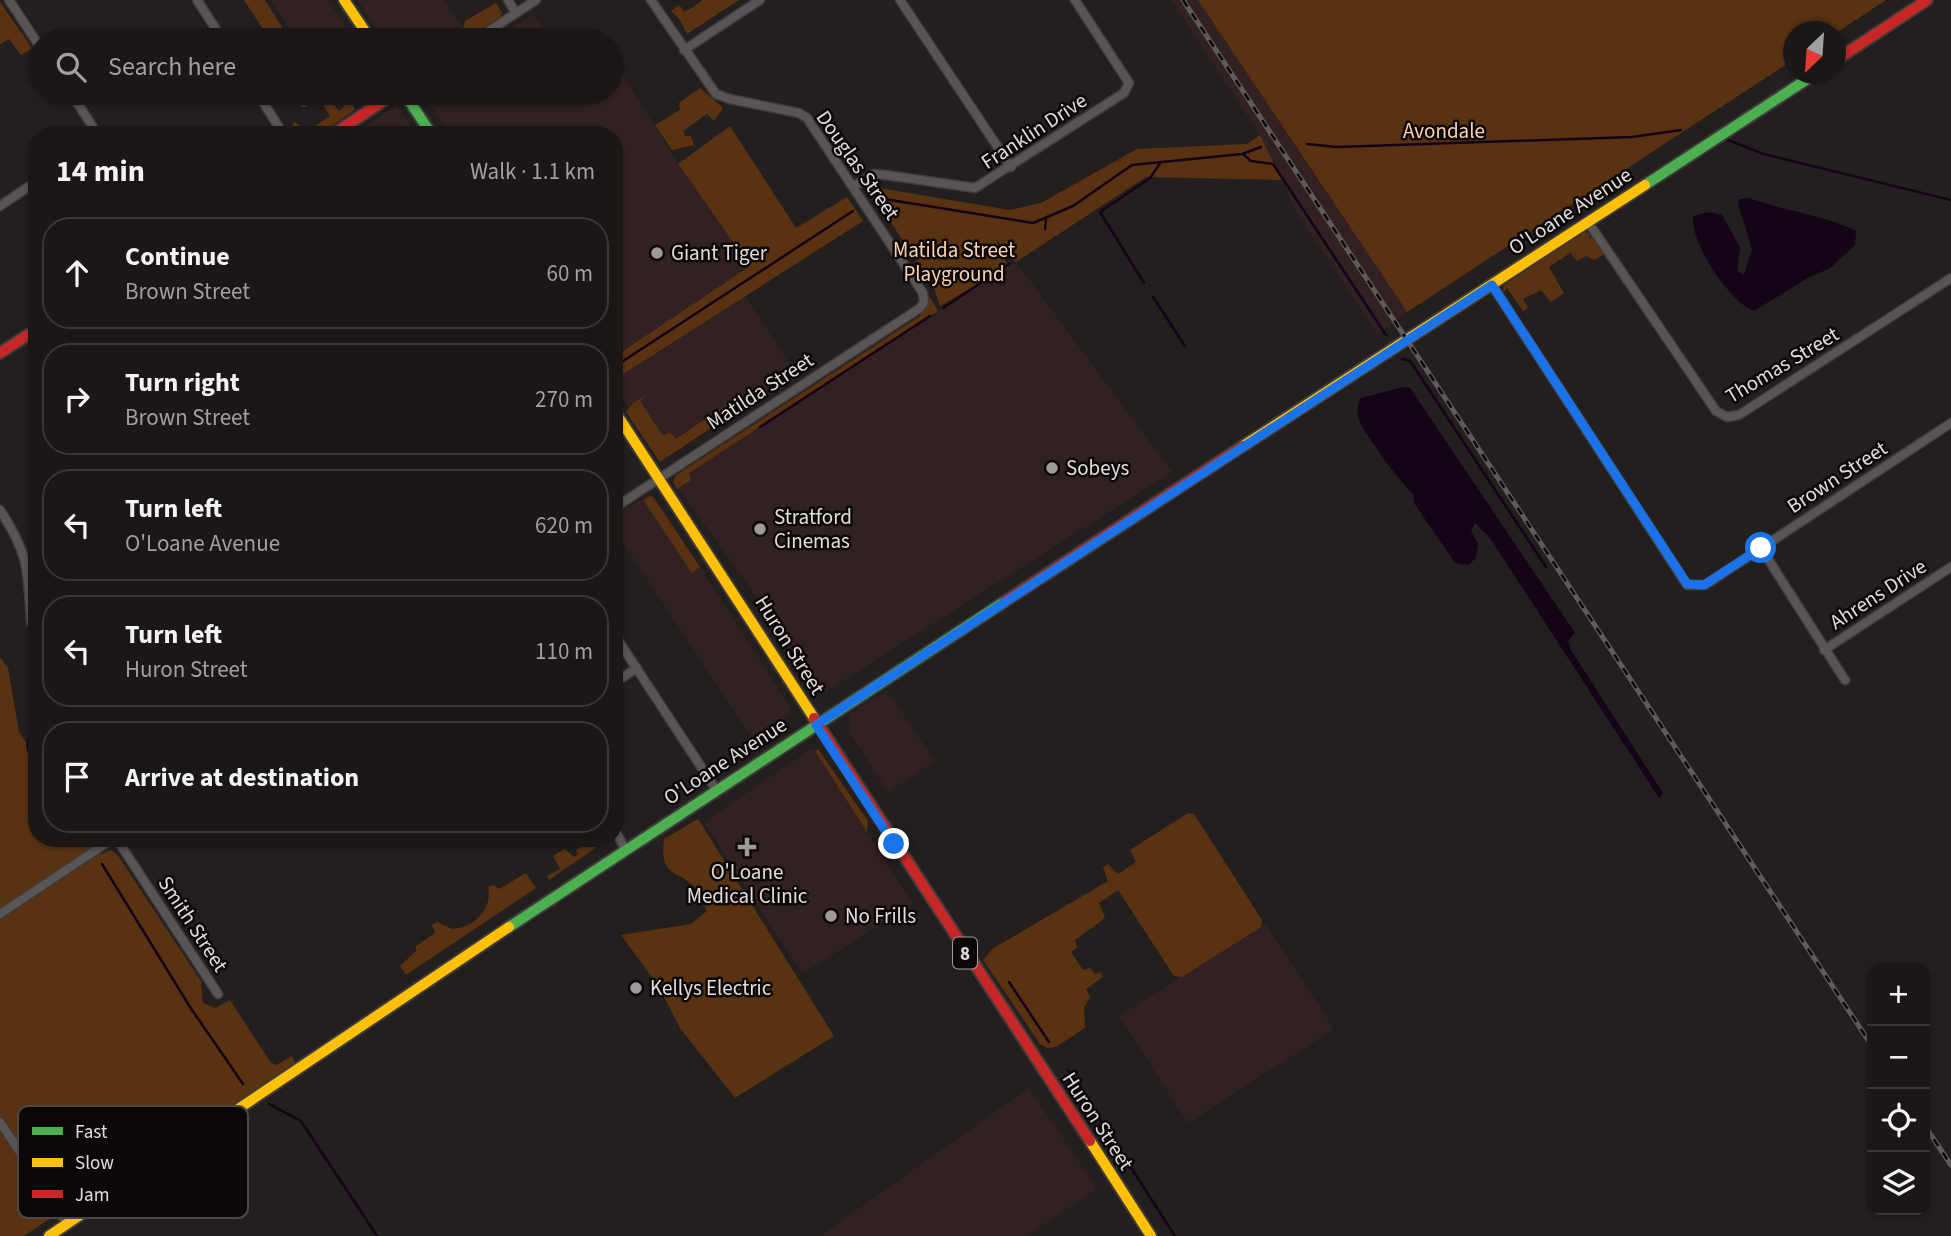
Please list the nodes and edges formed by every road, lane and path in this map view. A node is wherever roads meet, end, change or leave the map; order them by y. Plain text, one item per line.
1 (9, 0) edge
2 (197, 0) edge
3 (344, 0) edge
4 (508, 0) edge
5 (536, 0) edge
6 (651, 0) edge
7 (760, 0) edge
8 (900, 0) edge
9 (1075, 0) edge
10 (1927, 0) edge
11 (516, 13) junction
12 (215, 28) edge
13 (363, 28) edge
14 (493, 28) edge
15 (28, 29) edge
16 (684, 50) junction
17 (1846, 53) edge
18 (1800, 84) edge
19 (79, 105) edge
20 (265, 105) edge
21 (377, 105) edge
22 (412, 105) edge
23 (92, 126) edge
24 (278, 126) edge
25 (346, 126) edge
26 (426, 126) edge
27 (1011, 167) junction
28 (854, 186) junction
29 (28, 187) edge
30 (0, 206) edge
31 (1588, 222) junction
32 (1951, 278) edge
33 (1492, 285) junction
34 (924, 302) joint
35 (28, 335) edge
36 (0, 353) edge
37 (1951, 423) edge
38 (623, 424) edge
39 (659, 478) junction
40 (623, 502) edge
41 (0, 510) edge
42 (1761, 548) junction
43 (28, 563) edge
44 (1951, 567) edge
45 (623, 647) edge
46 (1824, 650) junction
47 (637, 668) junction
48 (623, 677) edge
49 (1845, 680) dead end
50 (816, 725) junction
51 (717, 790) junction
52 (623, 845) edge
53 (101, 847) edge
54 (121, 847) edge
55 (625, 849) junction
56 (0, 914) edge
57 (218, 993) dead end
58 (243, 1106) edge
59 (0, 1122) edge
60 (18, 1149) edge
61 (63, 1218) edge
62 (76, 1218) edge
63 (67, 1224) junction
64 (49, 1236) edge
65 (1151, 1236) edge

1 - 15 street
2 - 12 street
3 - 13 main road
4 - 11 street
5 - 11 street
6 - 16 street, Douglas Street
7 - 16 street
8 - 27 street
9 - 27 street, Franklin Drive
10 - 17 main road
11 - 14 street
16 - 28 street, Douglas Street
18 - 31 main road, O'Loane Avenue
19 - 23 street
20 - 24 street
21 - 25 main road
22 - 26 main road
27 - 28 street, Franklin Drive
28 - 34 street, Douglas Street
29 - 30 street
31 - 32 street, Thomas Street
31 - 33 main road, O'Loane Avenue
33 - 42 street, Brown Street
33 - 50 main road, O'Loane Avenue
34 - 39 street, Matilda Street
35 - 36 main road
37 - 42 street, Brown Street
38 - 39 main road, Huron Street / 8
39 - 40 street, Matilda Street
39 - 50 main road, Huron Street / 8
41 - 43 street
42 - 46 street
44 - 46 street, Ahrens Drive
45 - 47 street
46 - 49 street
47 - 48 street
47 - 51 street
50 - 51 main road, O'Loane Avenue
50 - 65 main road, Huron Street / 8
51 - 55 main road, O'Loane Avenue
52 - 55 street
53 - 56 street
54 - 57 street, Smith Street
55 - 58 main road, O'Loane Avenue
59 - 60 street
61 - 63 street
62 - 63 main road, O'Loane Avenue
63 - 64 main road, O'Loane Avenue

